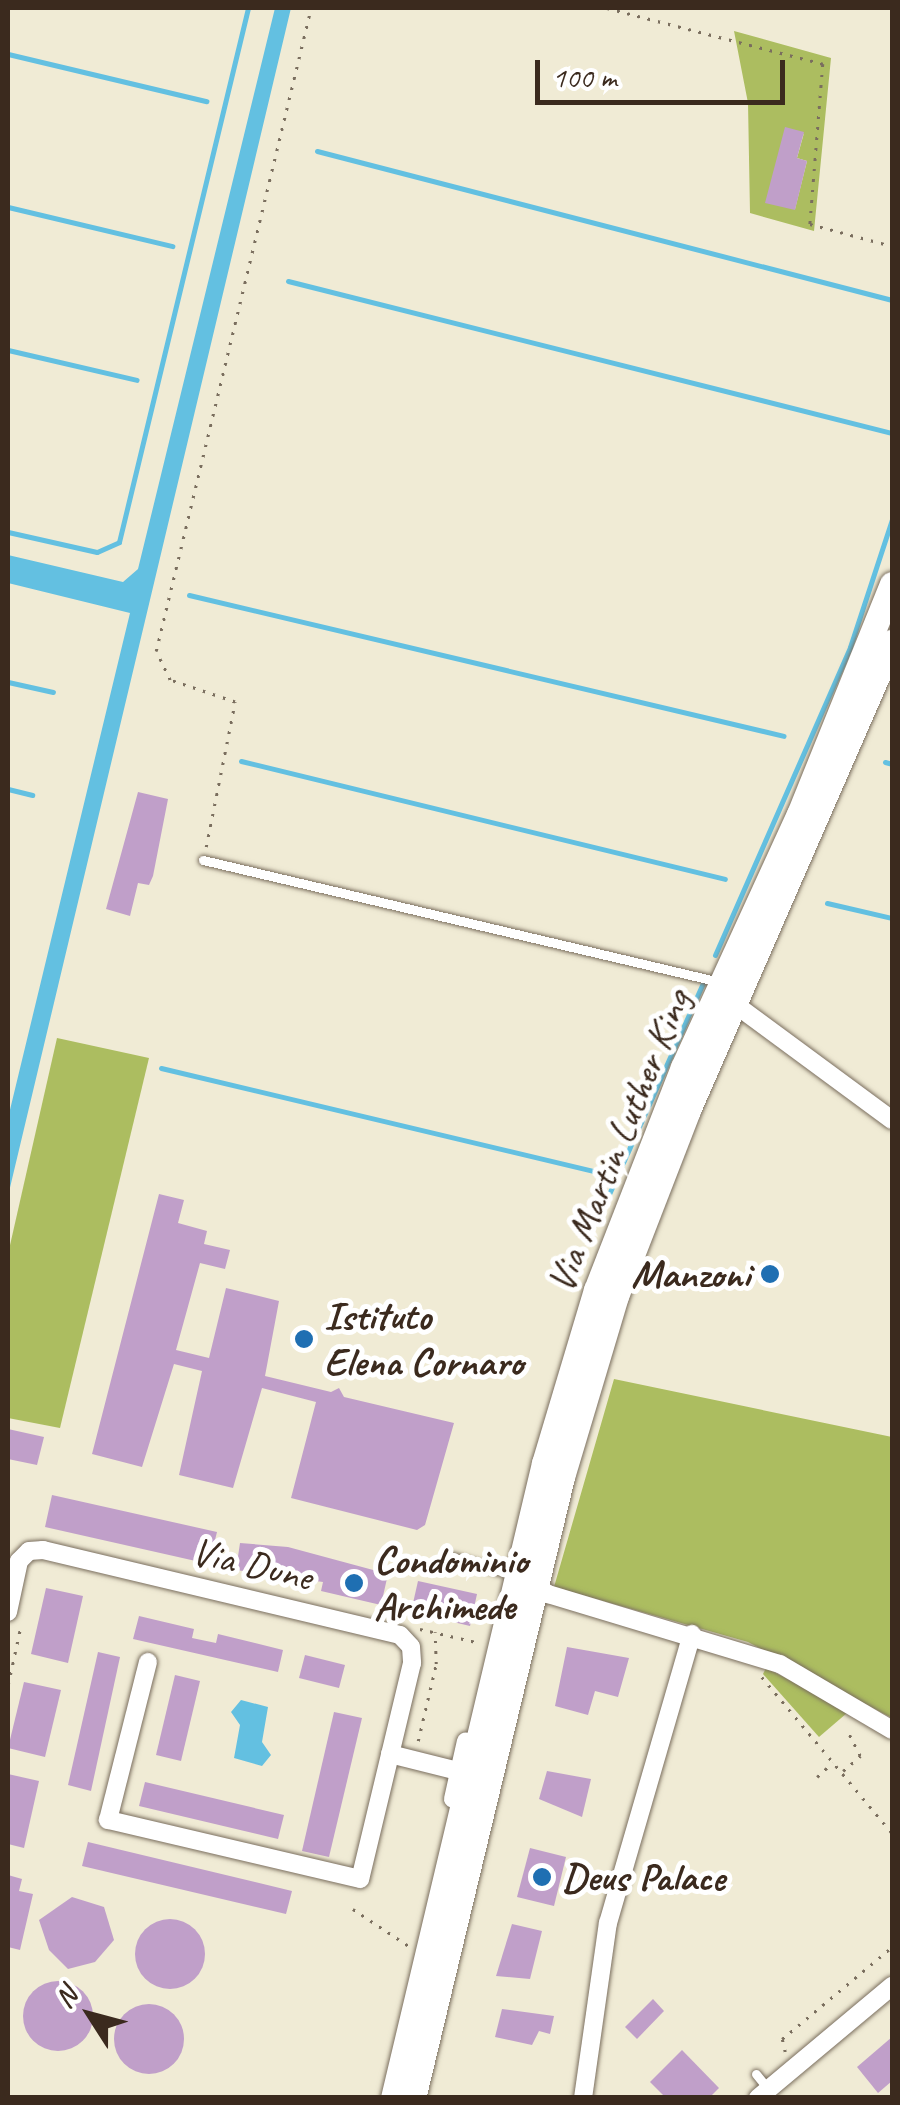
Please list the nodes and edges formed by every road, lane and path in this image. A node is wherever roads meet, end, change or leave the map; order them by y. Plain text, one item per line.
1 (311, 8) edge
2 (607, 8) edge
3 (892, 246) edge
4 (892, 584) edge
5 (892, 642) edge
6 (203, 860) joint
7 (726, 993) junction
8 (892, 1120) edge
9 (451, 1558) dead end
10 (527, 1581) junction
11 (16, 1614) edge
12 (8, 1629) edge
13 (20, 1631) junction
14 (434, 1632) dead end
15 (692, 1634) junction
16 (148, 1662) dead end
17 (494, 1674) junction
18 (8, 1686) edge
19 (846, 1729) dead end
20 (892, 1730) edge
21 (416, 1748) dead end
22 (824, 1752) dead end
23 (390, 1754) junction
24 (834, 1762) junction
25 (458, 1771) junction
26 (842, 1772) junction
27 (817, 1777) dead end
28 (892, 1833) edge
29 (443, 1884) junction
30 (353, 1909) dead end
31 (892, 1946) edge
32 (415, 1949) dead end
33 (892, 1986) edge
34 (787, 2058) dead end
35 (761, 2087) edge
36 (393, 2098) edge
37 (414, 2098) edge
38 (583, 2098) edge

1 - 6 path
2 - 3 path
4 - 7 main road, Via Martin Luther King
5 - 7 main road, Via Martin Luther King
6 - 7 lane
7 - 8 street
7 - 10 main road, Via Martin Luther King
9 - 10 lane
10 - 15 street
10 - 17 main road, Via Martin Luther King
10 - 37 main road, Via Martin Luther King
11 - 13 path
11 - 23 street, Via Dune
12 - 13 path
13 - 18 path
14 - 21 path
15 - 20 street
15 - 38 street
16 - 23 street, Via Dune
17 - 25 street
17 - 29 main road, Via Martin Luther King
19 - 26 path
22 - 24 path
23 - 25 street
24 - 26 path
24 - 27 path
25 - 29 street
26 - 28 path
29 - 36 main road, Via Martin Luther King
30 - 32 path
31 - 34 path
33 - 35 street

